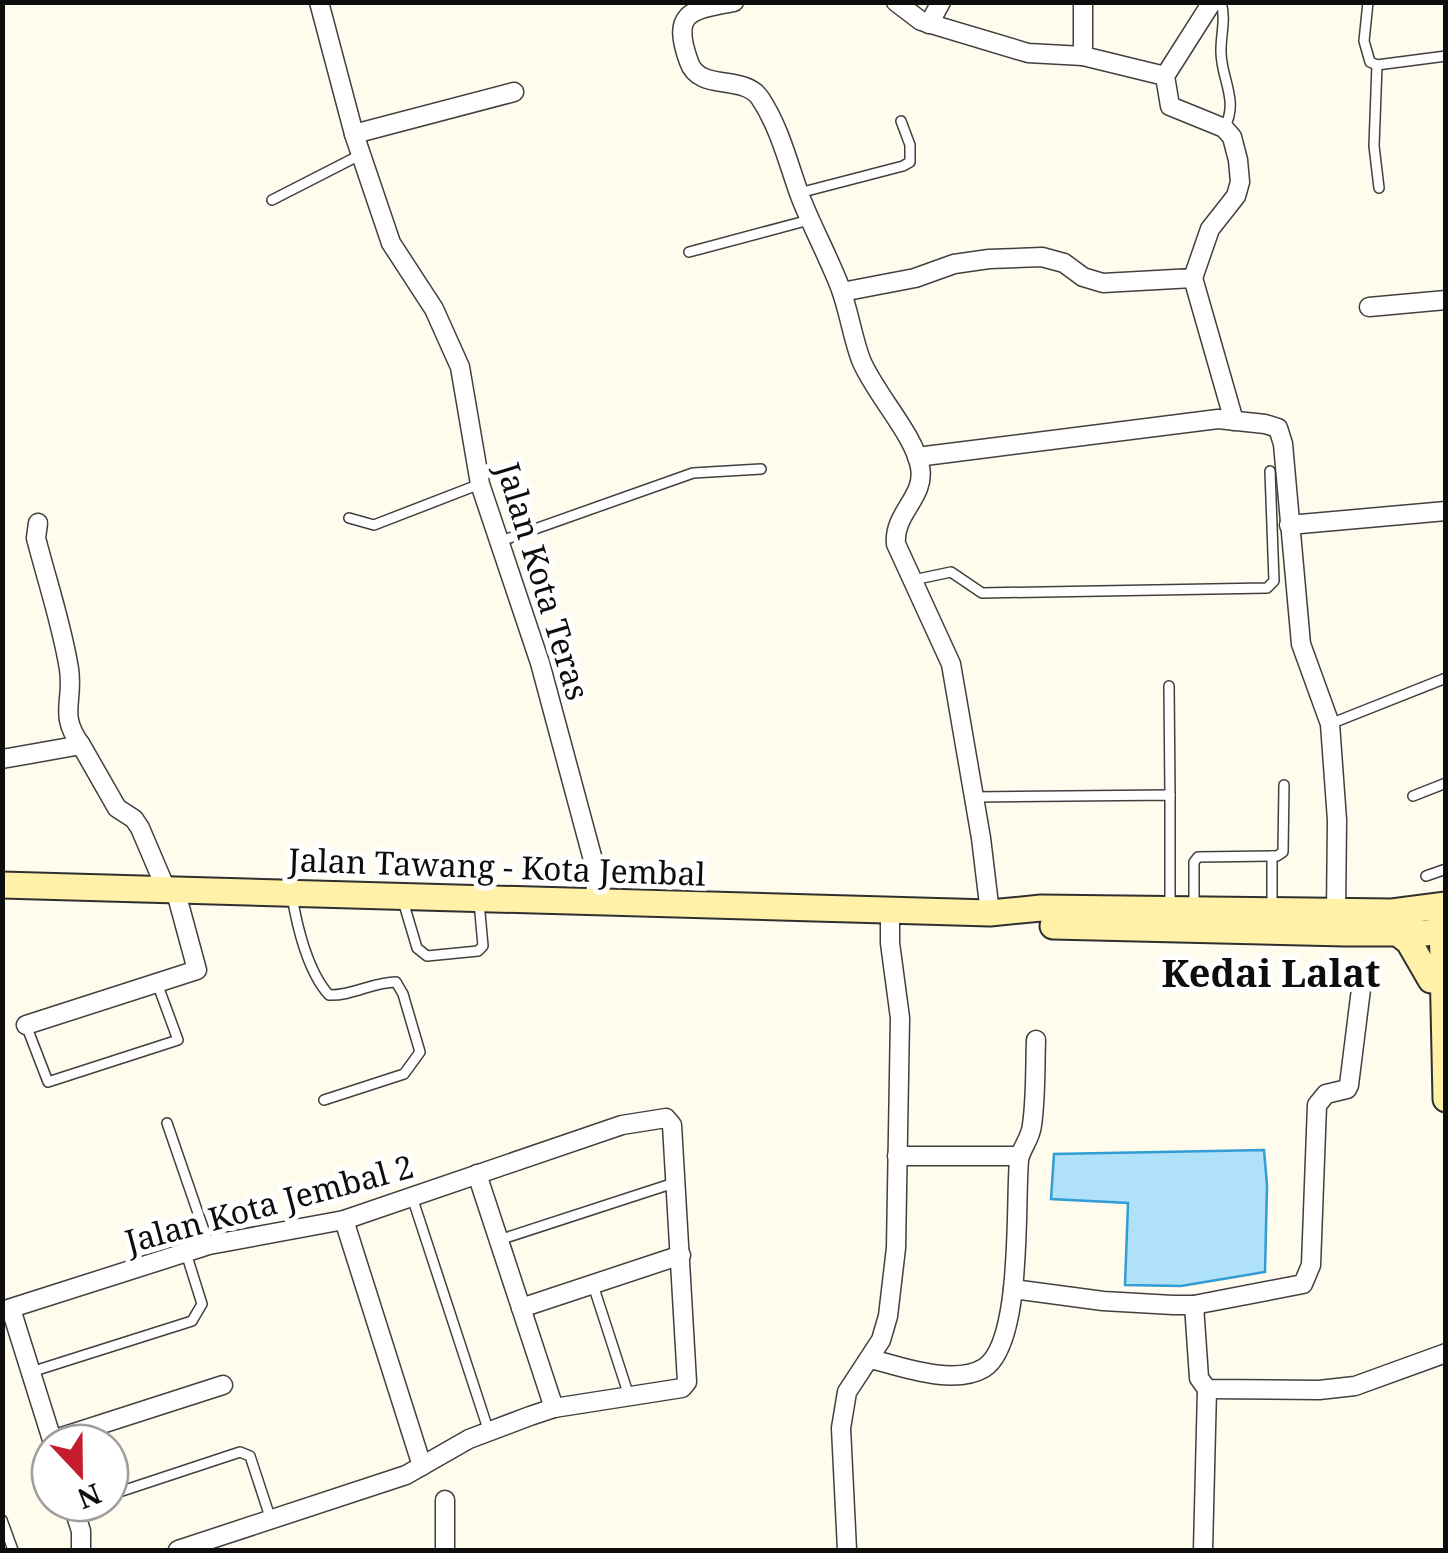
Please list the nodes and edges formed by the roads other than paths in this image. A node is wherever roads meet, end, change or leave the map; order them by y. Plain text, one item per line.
1 (319, 2) edge
2 (734, 2) edge
3 (896, 2) edge
4 (941, 2) edge
5 (1083, 2) edge
6 (1212, 2) edge
7 (1221, 2) edge
8 (1368, 2) edge
9 (929, 24) junction
10 (1082, 56) junction
11 (1446, 56) edge
12 (1377, 65) junction
13 (1166, 76) junction
14 (514, 92) dead end
15 (902, 121) dead end
16 (1224, 128) junction
17 (354, 134) junction
18 (360, 155) junction
19 (1380, 188) dead end
20 (799, 193) junction
21 (272, 200) dead end
22 (810, 220) junction
23 (689, 252) dead end
24 (1193, 278) junction
25 (842, 292) junction
26 (1446, 300) edge
27 (1369, 307) dead end
28 (1234, 420) junction
29 (917, 457) junction
30 (761, 469) dead end
31 (1270, 471) dead end
32 (480, 484) junction
33 (1446, 511) edge
34 (349, 518) dead end
35 (38, 523) dead end
36 (1289, 525) junction
37 (498, 542) junction
38 (1282, 545) junction
39 (911, 580) junction
40 (1446, 678) edge
41 (1169, 686) dead end
42 (1330, 724) junction
43 (81, 745) junction
44 (2, 759) edge
45 (1446, 783) edge
46 (1284, 784) dead end
47 (1170, 796) junction
48 (1413, 796) dead end
49 (974, 797) junction
50 (1272, 856) junction
51 (1446, 869) edge
52 (1426, 876) dead end
53 (2, 885) edge
54 (170, 889) junction
55 (292, 894) junction
56 (401, 897) junction
57 (479, 899) junction
58 (597, 900) junction
59 (890, 910) junction
60 (1182, 910) junction
61 (1272, 912) junction
62 (1336, 912) junction
63 (990, 913) junction
64 (1437, 919) edge
65 (1399, 934) junction
66 (1442, 979) edge
67 (1362, 981) dead end
68 (157, 983) junction
69 (26, 1025) joint
70 (1444, 1034) edge
71 (1036, 1040) dead end
72 (1446, 1099) edge
73 (324, 1100) dead end
74 (166, 1123) dead end
75 (898, 1156) junction
76 (1020, 1156) junction
77 (477, 1174) junction
78 (677, 1182) junction
79 (412, 1196) junction
80 (344, 1220) junction
81 (499, 1240) junction
82 (209, 1245) junction
83 (186, 1253) junction
84 (681, 1255) junction
85 (592, 1284) junction
86 (1012, 1289) junction
87 (1194, 1305) junction
88 (521, 1308) junction
89 (7, 1310) edge
90 (1446, 1354) edge
91 (871, 1359) junction
92 (31, 1372) junction
93 (223, 1385) dead end
94 (1207, 1389) junction
95 (628, 1396) junction
96 (554, 1408) junction
97 (47, 1423) edge
98 (108, 1423) edge
99 (489, 1432) junction
100 (422, 1466) junction
101 (130, 1488) edge
102 (445, 1500) dead end
103 (2, 1520) edge
104 (270, 1520) junction
105 (80, 1523) edge
106 (13, 1550) edge
107 (81, 1550) edge
108 (178, 1550) edge
109 (445, 1550) edge
110 (847, 1550) edge
111 (1203, 1550) edge

1 - 17 street, Jalan Kota Teras
2 - 20 street
3 - 9 street
4 - 9 street
5 - 10 street
6 - 13 street
7 - 16 lane
8 - 12 lane
9 - 10 street
10 - 13 street
11 - 12 lane
12 - 19 lane
13 - 16 street
14 - 17 street
15 - 20 lane
16 - 24 street
17 - 18 street, Jalan Kota Teras
18 - 21 lane
18 - 32 street, Jalan Kota Teras
20 - 22 street
22 - 23 lane
22 - 25 street
24 - 25 street
24 - 28 street
25 - 29 street
26 - 27 street
28 - 29 street
28 - 36 street
29 - 39 street
30 - 37 lane
31 - 38 lane
32 - 34 lane
32 - 37 street, Jalan Kota Teras
33 - 36 street
35 - 43 street
36 - 38 street
37 - 58 street, Jalan Kota Teras
38 - 39 lane
38 - 42 street
39 - 49 street
40 - 42 lane
41 - 47 lane
42 - 62 street
43 - 44 street
43 - 54 street
45 - 48 lane
46 - 50 lane
47 - 49 lane
47 - 60 lane
49 - 63 street
50 - 60 lane
50 - 61 lane
51 - 52 lane
53 - 54 main road, Jalan Tawang - Kota Jembal
54 - 55 main road, Jalan Tawang - Kota Jembal
54 - 68 street
55 - 56 main road, Jalan Tawang - Kota Jembal
55 - 73 lane
56 - 57 main road, Jalan Tawang - Kota Jembal
56 - 57 lane
57 - 58 main road, Jalan Tawang - Kota Jembal
58 - 59 main road, Jalan Tawang - Kota Jembal
59 - 63 main road, Jalan Tawang - Kota Jembal
59 - 75 street
60 - 61 main road, Jalan Tawang - Kota Jembal
60 - 63 main road, Jalan Tawang - Kota Jembal
61 - 62 main road, Jalan Tawang - Kota Jembal
62 - 64 main road, Jalan Tawang - Kota Jembal
63 - 65 main road, Jalan Tawang - Kota Jembal
64 - 65 main road, Jalan Tawang - Kota Jembal
64 - 66 main road
65 - 66 main road
66 - 70 main road
67 - 87 street
68 - 69 street
68 - 69 lane
70 - 72 main road
71 - 76 street
74 - 82 lane
75 - 76 street
75 - 91 street
76 - 86 street
77 - 78 street, Jalan Kota Jembal 2
77 - 79 street, Jalan Kota Jembal 2
77 - 81 street
78 - 81 lane
78 - 84 street
79 - 80 street, Jalan Kota Jembal 2
79 - 99 lane
80 - 82 street, Jalan Kota Jembal 2
80 - 100 street
81 - 88 street
82 - 83 street, Jalan Kota Jembal 2
83 - 89 street, Jalan Kota Jembal 2
83 - 92 lane
84 - 85 street
84 - 95 street
85 - 88 street
85 - 95 lane
86 - 87 street
86 - 91 street
87 - 94 street
88 - 96 street
89 - 92 street
90 - 94 street
91 - 110 street
92 - 97 street
93 - 98 street
94 - 111 street
95 - 96 street
96 - 99 street
99 - 100 street
100 - 104 street
101 - 104 lane
102 - 109 street
103 - 106 lane
104 - 108 street
105 - 107 street

